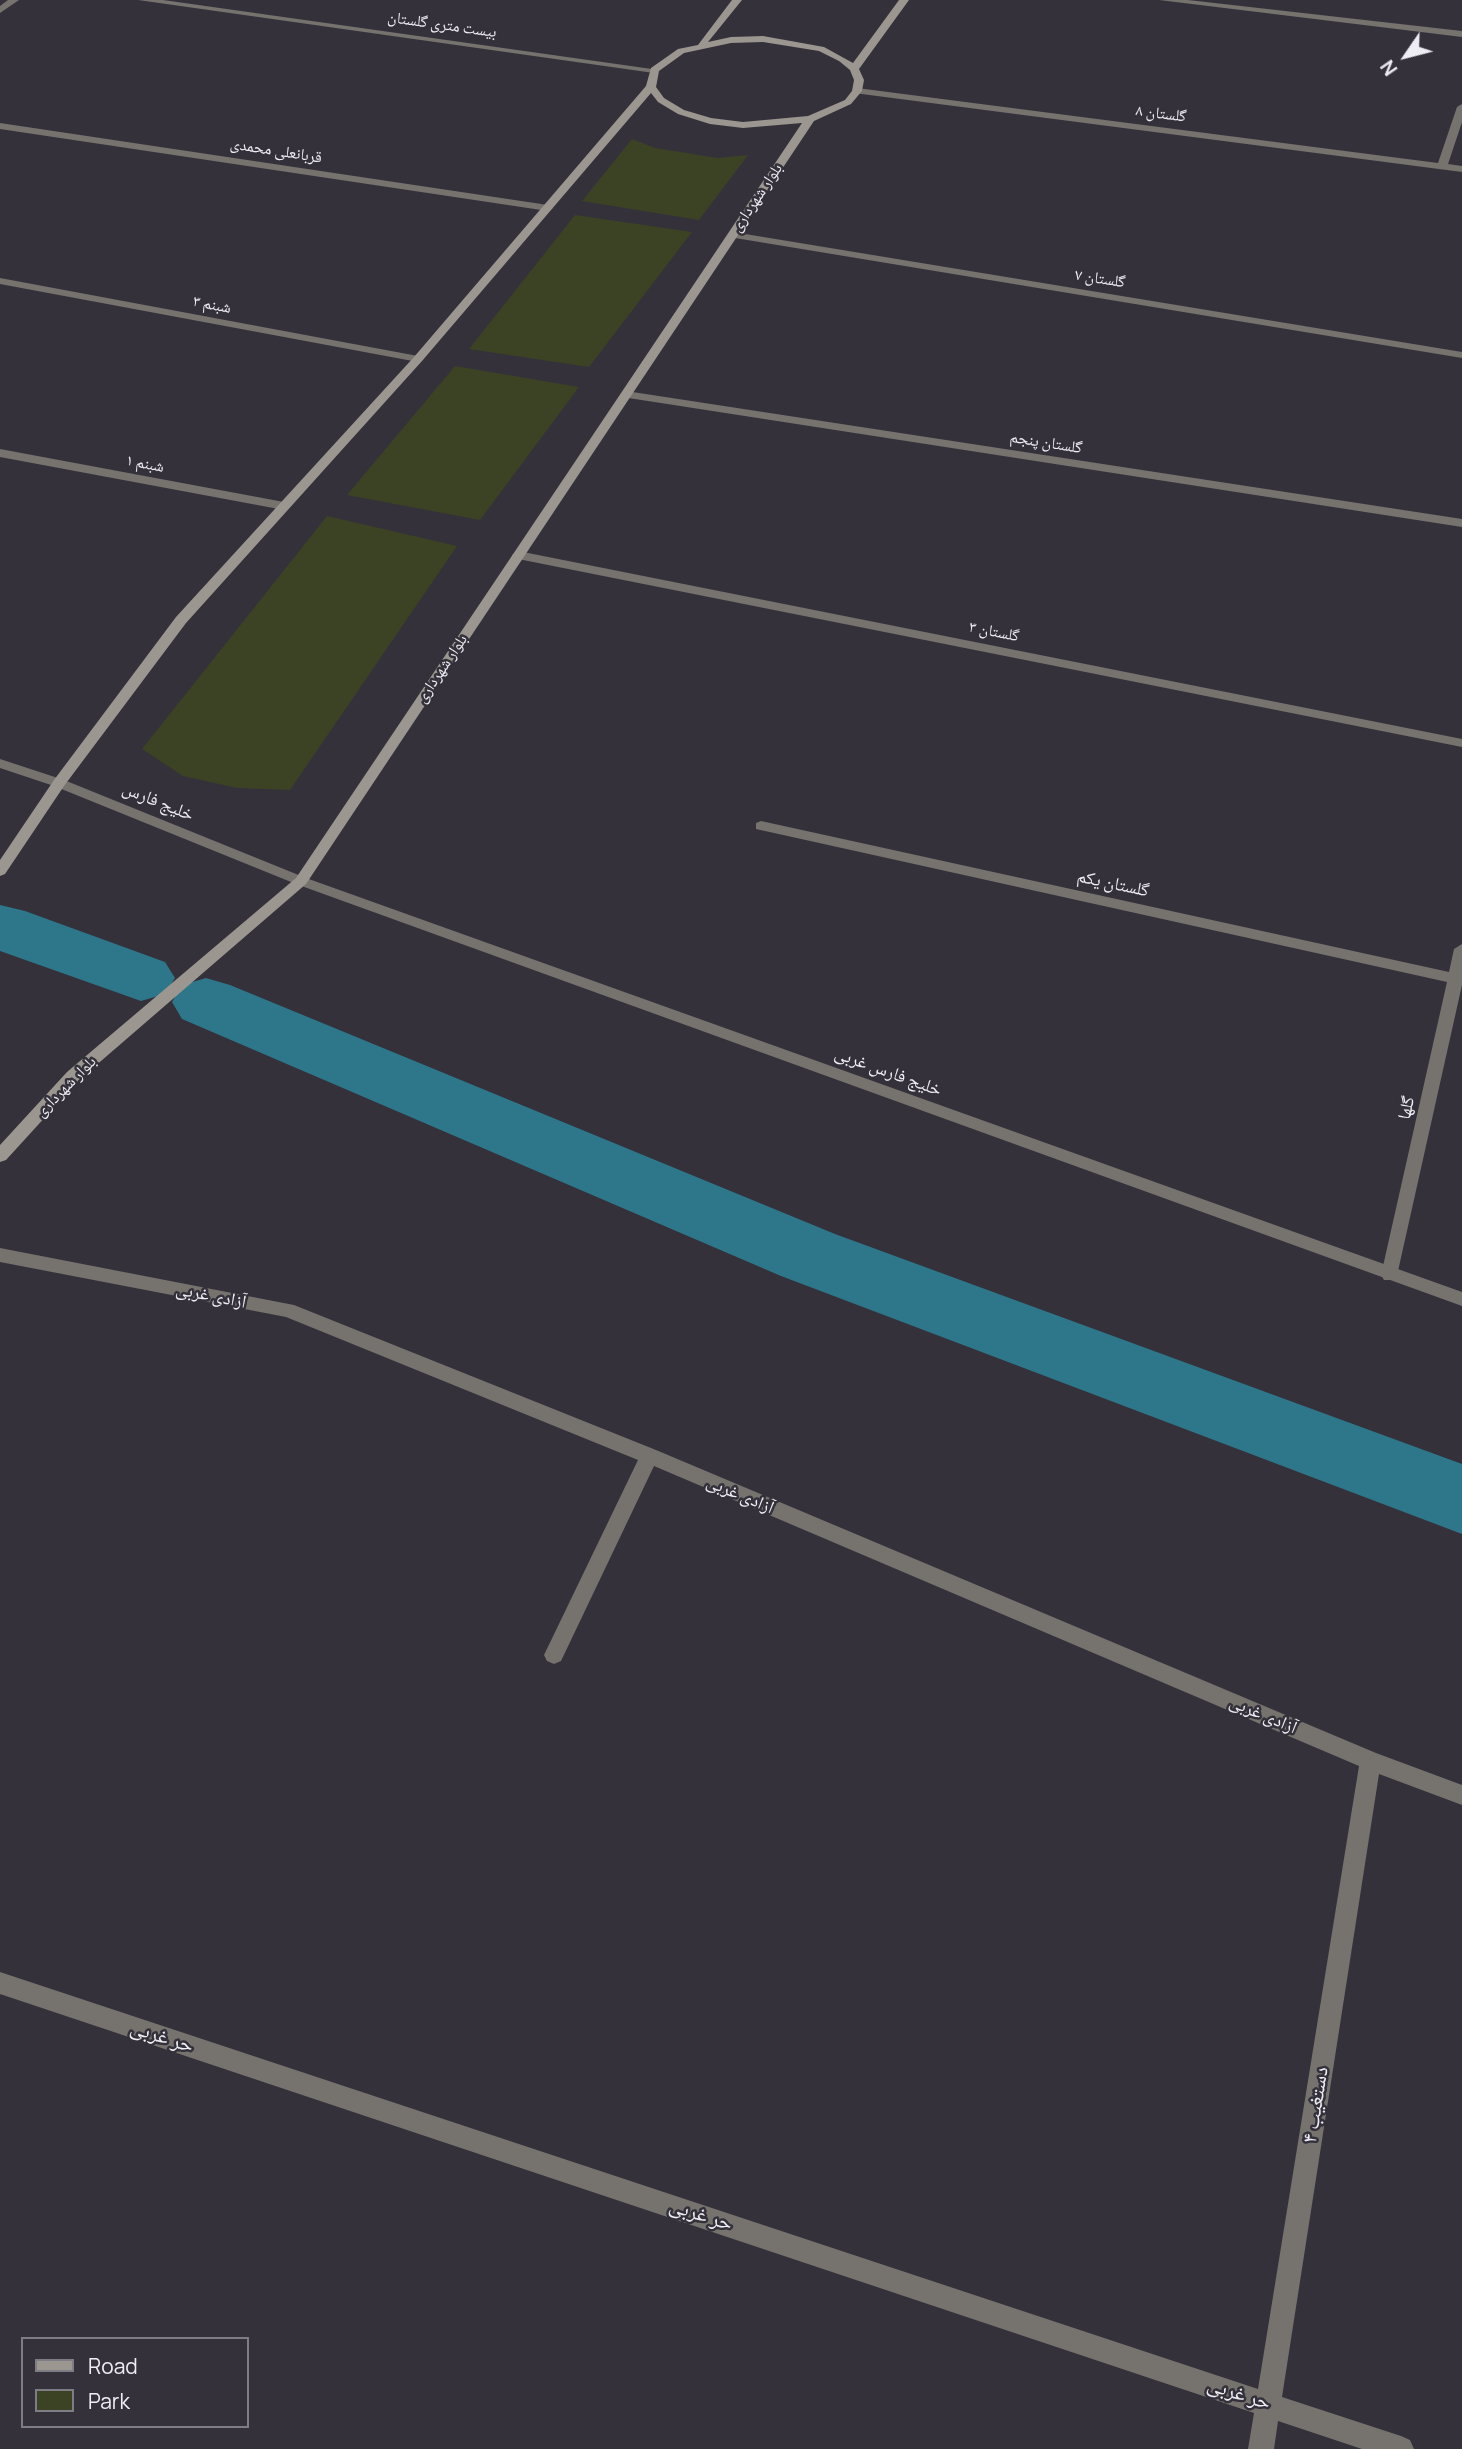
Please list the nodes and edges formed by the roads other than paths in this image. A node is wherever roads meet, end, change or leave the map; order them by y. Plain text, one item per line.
1 (14, 0) edge
2 (143, 0) edge
3 (737, 0) edge
4 (904, 0) edge
5 (1164, 0) edge
6 (0, 10) edge
7 (1462, 34) edge
8 (702, 44) junction
9 (854, 69) junction
10 (654, 70) junction
11 (651, 87) junction
12 (857, 91) junction
13 (1462, 107) edge
14 (810, 119) junction
15 (0, 126) edge
16 (1442, 166) junction
17 (1462, 169) edge
18 (548, 208) junction
19 (733, 235) junction
20 (0, 281) edge
21 (1462, 355) edge
22 (418, 359) junction
23 (626, 395) junction
24 (0, 453) edge
25 (284, 506) junction
26 (1462, 523) edge
27 (518, 555) junction
28 (1462, 743) edge
29 (0, 763) edge
30 (59, 783) junction
31 (761, 826) dead end
32 (0, 871) edge
33 (301, 881) junction
34 (1462, 949) edge
35 (1456, 979) junction
36 (0, 1156) edge
37 (0, 1255) edge
38 (1390, 1275) junction
39 (1462, 1299) edge
40 (649, 1456) junction
41 (554, 1655) dead end
42 (1370, 1761) junction
43 (1462, 1795) edge
44 (0, 1983) edge
45 (1268, 2404) junction
46 (1261, 2449) edge
47 (1401, 2449) edge

1 - 6 street
2 - 10 street, بیست متری گلستان
3 - 8 main road
4 - 9 main road
5 - 7 street
8 - 9 main road
8 - 10 main road
9 - 12 main road
10 - 11 main road
11 - 14 main road
11 - 18 main road
12 - 14 main road
12 - 16 street, گلستان ۸
13 - 16 street
14 - 19 main road, بلوار شهرداری
15 - 18 street, قربانعلی محمدی
16 - 17 street, گلستان ۸
18 - 22 main road
19 - 21 street, گلستان ۷
19 - 23 main road, بلوار شهرداری
20 - 22 street, شبنم ۳
22 - 25 main road
23 - 26 street, گلستان پنجم
23 - 27 main road, بلوار شهرداری
24 - 25 street, شبنم ۱
25 - 30 main road
27 - 28 street, گلستان ۳
27 - 33 main road, بلوار شهرداری
29 - 30 street, خلیج فارس
30 - 32 main road
30 - 33 street, خلیج فارس
31 - 35 street, گلستان یکم
33 - 36 main road, بلوار شهرداری
33 - 38 street, خلیج فارس غربی
34 - 35 street, گلها
35 - 38 street, گلها
37 - 40 street, آزادی غربی
38 - 39 street, خلیج فارس غربی
40 - 41 street
40 - 42 street, آزادی غربی
42 - 43 street, آزادی غربی
42 - 45 street, دستغیب ۴
44 - 45 street, حر غربی
45 - 46 street, دستغیب ۴
45 - 47 street, حر غربی

